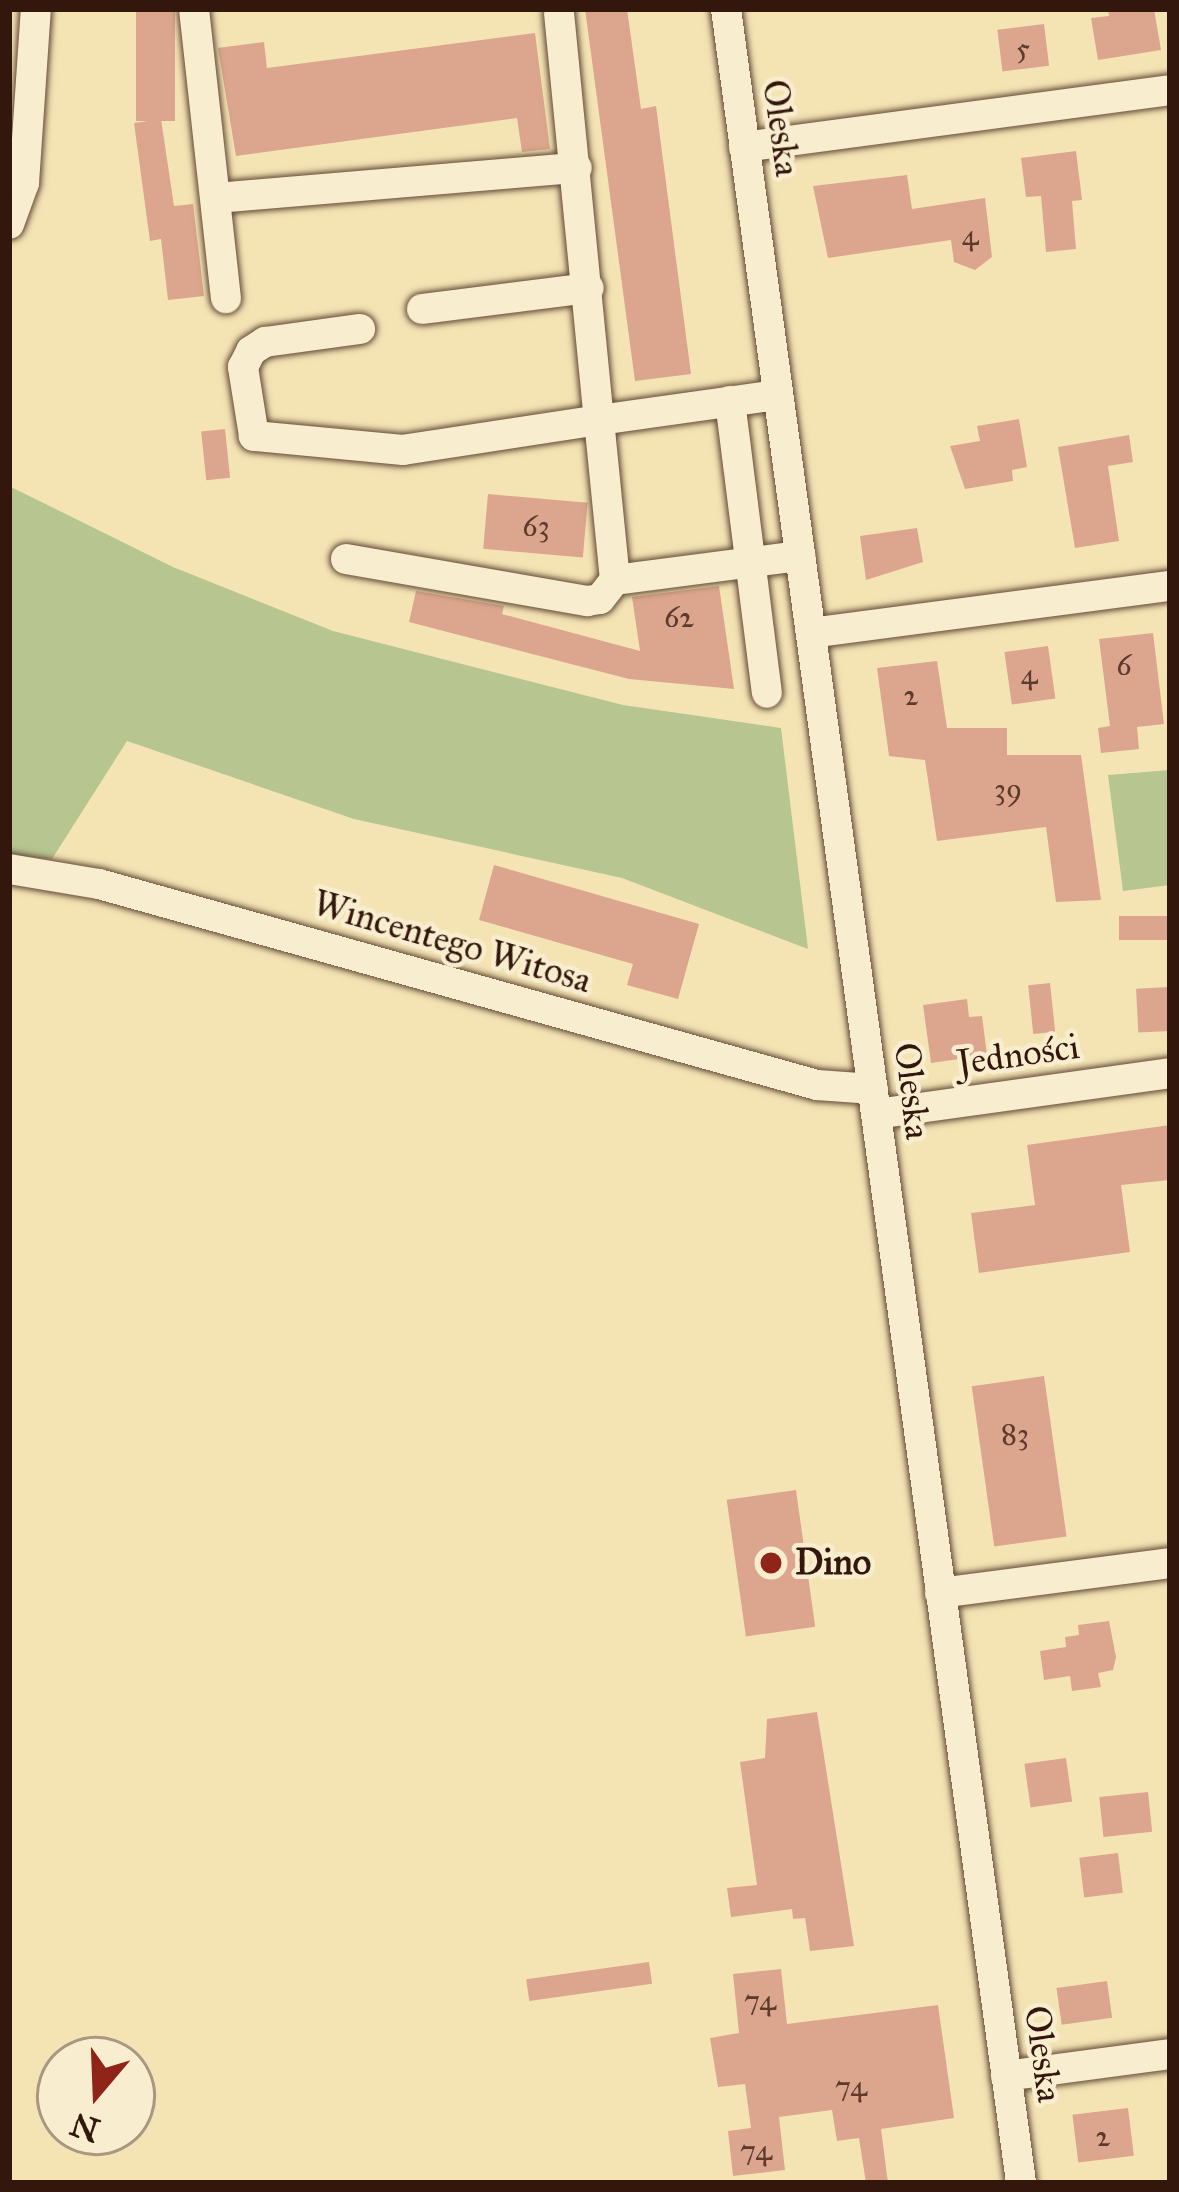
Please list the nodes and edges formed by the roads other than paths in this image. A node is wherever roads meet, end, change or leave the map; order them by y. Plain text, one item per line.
1 (36, 9) edge
2 (194, 9) edge
3 (726, 9) edge
4 (559, 13) dead end
5 (1170, 90) edge
6 (744, 147) junction
7 (577, 168) junction
8 (216, 198) junction
9 (9, 224) edge
10 (589, 288) junction
11 (226, 298) dead end
12 (422, 309) dead end
13 (360, 328) dead end
14 (777, 395) junction
15 (730, 401) junction
16 (598, 420) junction
17 (800, 556) junction
18 (346, 559) dead end
19 (750, 562) junction
20 (615, 580) junction
21 (1170, 586) edge
22 (811, 633) junction
23 (767, 693) dead end
24 (9, 868) edge
25 (1170, 1073) edge
26 (874, 1101) junction
27 (1170, 1563) edge
28 (940, 1593) junction
29 (1170, 2054) edge
30 (1006, 2076) junction
31 (1021, 2183) edge

1 - 9 street
2 - 8 street
3 - 6 street, Oleska
4 - 7 street
5 - 6 street
6 - 14 street, Oleska
7 - 8 street
7 - 10 street
8 - 11 street
10 - 12 street
10 - 16 street
13 - 16 street
14 - 15 street
14 - 17 street, Oleska
15 - 16 street
15 - 19 street
16 - 20 street
17 - 19 street
17 - 22 street, Oleska
18 - 20 street
19 - 20 street
19 - 23 street
21 - 22 street
22 - 26 street, Oleska
24 - 26 street, Wincentego Witosa
25 - 26 street, Jedności
26 - 28 street, Oleska
27 - 28 street
28 - 30 street, Oleska
29 - 30 street
30 - 31 street, Oleska

